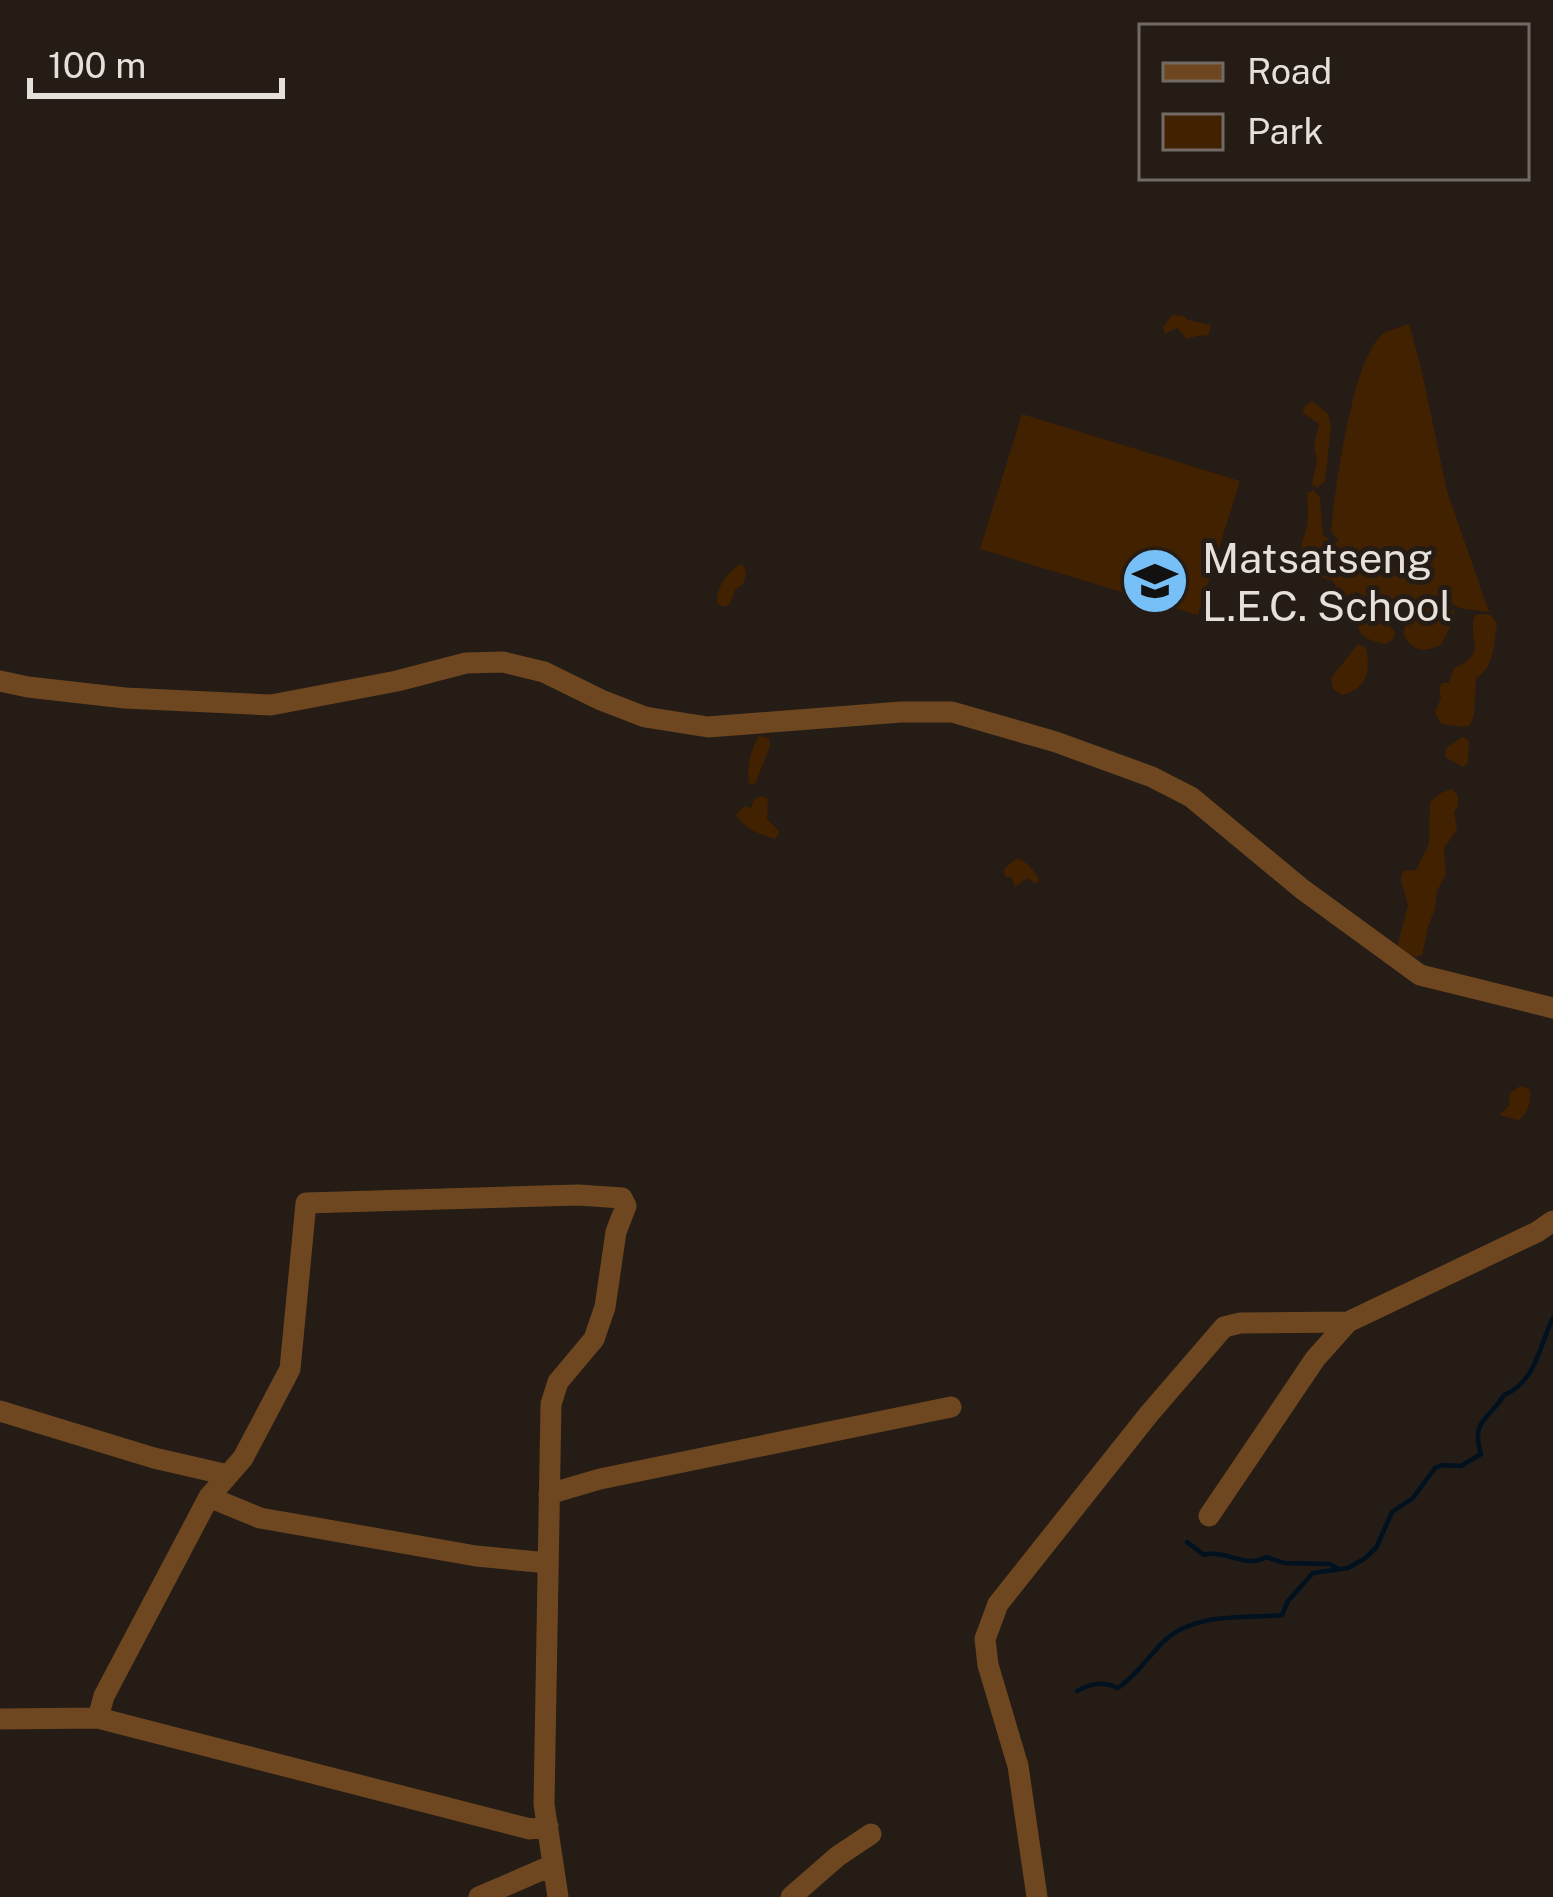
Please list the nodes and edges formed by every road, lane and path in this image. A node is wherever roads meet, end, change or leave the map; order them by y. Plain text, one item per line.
1 (0, 681) edge
2 (1553, 1008) edge
3 (1553, 1221) edge
4 (1348, 1322) junction
5 (951, 1407) dead end
6 (0, 1412) edge
7 (228, 1474) junction
8 (549, 1494) junction
9 (209, 1497) junction
10 (1209, 1516) dead end
11 (548, 1563) junction
12 (98, 1718) junction
13 (0, 1719) edge
14 (548, 1826) junction
15 (871, 1834) dead end
16 (553, 1865) junction
17 (479, 1897) edge
18 (558, 1897) edge
19 (790, 1897) edge
20 (1036, 1897) edge

1 - 2 street
3 - 4 street
4 - 10 street
4 - 20 street
5 - 8 street
6 - 7 street
7 - 8 street
7 - 9 street
8 - 11 street
9 - 11 street
9 - 12 street
11 - 14 street
12 - 13 street
12 - 14 street
14 - 16 street
15 - 19 street
16 - 17 street
16 - 18 street

